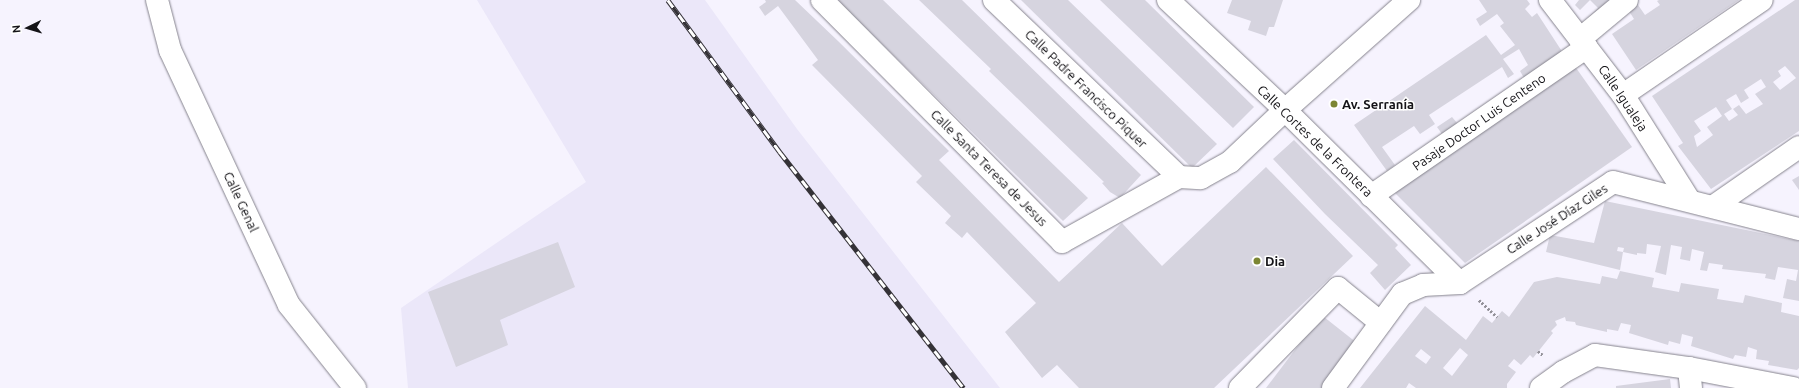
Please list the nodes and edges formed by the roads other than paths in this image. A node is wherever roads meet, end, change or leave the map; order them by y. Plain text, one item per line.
1 (157, 0) edge
2 (822, 0) edge
3 (994, 0) edge
4 (1168, 0) edge
5 (1409, 0) edge
6 (1550, 0) edge
7 (1627, 0) edge
8 (1762, 0) edge
9 (1584, 43) junction
10 (1623, 95) junction
11 (1285, 110) junction
12 (1799, 147) edge
13 (1179, 178) junction
14 (1371, 196) junction
15 (1689, 200) junction
16 (1714, 206) junction
17 (1799, 229) edge
18 (1460, 283) junction
19 (1381, 323) junction
20 (1690, 378) edge
21 (1558, 380) edge
22 (355, 388) edge
23 (1240, 388) edge
24 (1333, 388) edge
25 (1541, 388) edge
26 (1794, 388) edge

1 - 22 street, Calle Genal
2 - 13 street, Calle Santa Teresa de Jesus
3 - 13 street, Calle Padre Francisco Piquer
4 - 11 street, Calle Cortes de la Frontera
5 - 11 street
6 - 9 street, Calle Igualeja
7 - 9 street, Pasaje Doctor Luis Centeno
8 - 10 street
9 - 10 street, Calle Igualeja
9 - 14 street, Pasaje Doctor Luis Centeno
10 - 15 street, Calle Igualeja
11 - 13 street
11 - 14 street, Calle Cortes de la Frontera
12 - 16 street
14 - 18 street, Calle Cortes de la Frontera
15 - 16 street, Calle José Díaz Giles
15 - 18 street, Calle José Díaz Giles
16 - 17 street, Calle José Díaz Giles
18 - 19 street
19 - 23 street
19 - 24 street
20 - 21 street
20 - 26 street
21 - 25 street

